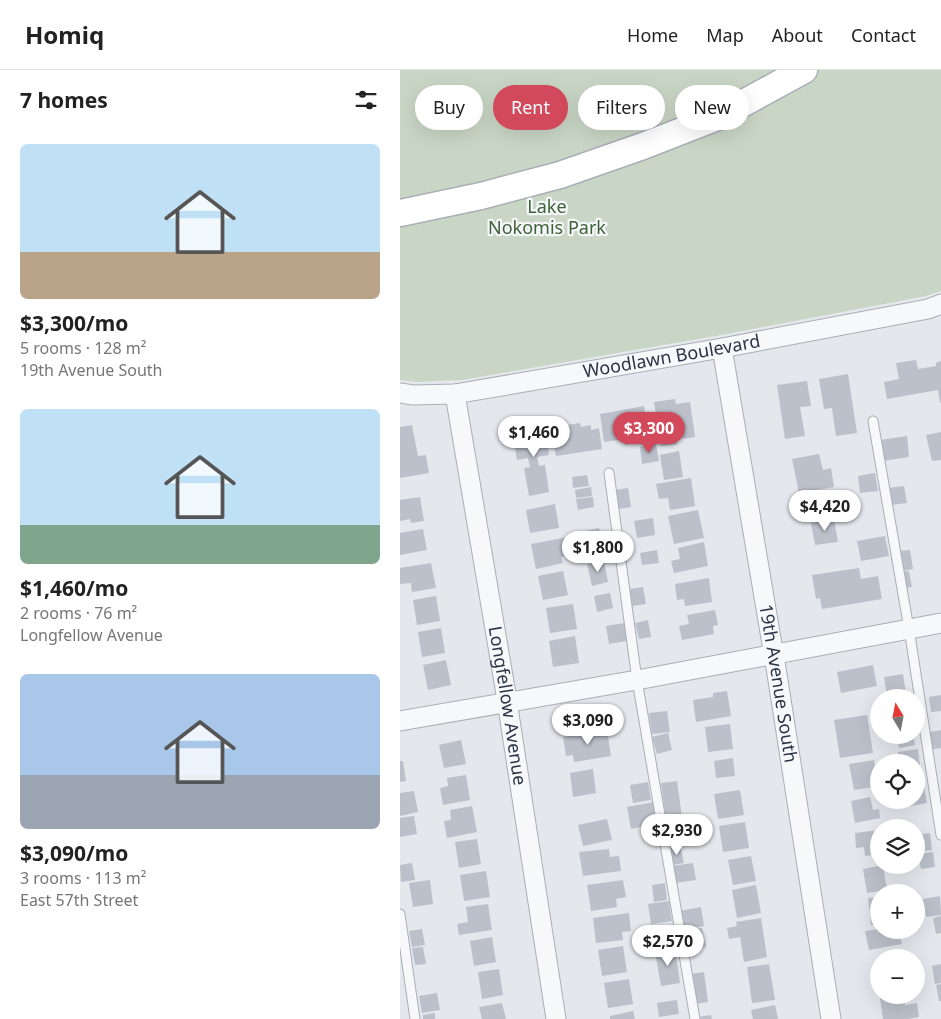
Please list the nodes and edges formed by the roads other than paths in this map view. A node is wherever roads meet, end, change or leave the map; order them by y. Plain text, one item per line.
1 (804, 70) edge
2 (400, 213) edge
3 (941, 304) edge
4 (722, 348) junction
5 (400, 393) edge
6 (455, 394) junction
7 (873, 421) dead end
8 (609, 474) dead end
9 (941, 623) edge
10 (909, 629) junction
11 (773, 654) junction
12 (637, 680) junction
13 (507, 703) junction
14 (400, 722) edge
15 (941, 836) edge
16 (400, 914) edge
17 (415, 1019) edge
18 (556, 1019) edge
19 (695, 1019) edge
20 (831, 1019) edge

1 - 2 street
3 - 4 street, Woodlawn Boulevard
4 - 6 street, Woodlawn Boulevard
4 - 11 street, 19th Avenue South
5 - 6 street, Woodlawn Boulevard
6 - 13 street, Longfellow Avenue
7 - 10 lane
8 - 12 lane
9 - 10 street
10 - 11 street
10 - 15 lane
11 - 12 street
11 - 20 street, 19th Avenue South
12 - 13 street
12 - 19 lane
13 - 14 street
13 - 18 street, Longfellow Avenue
16 - 17 lane

